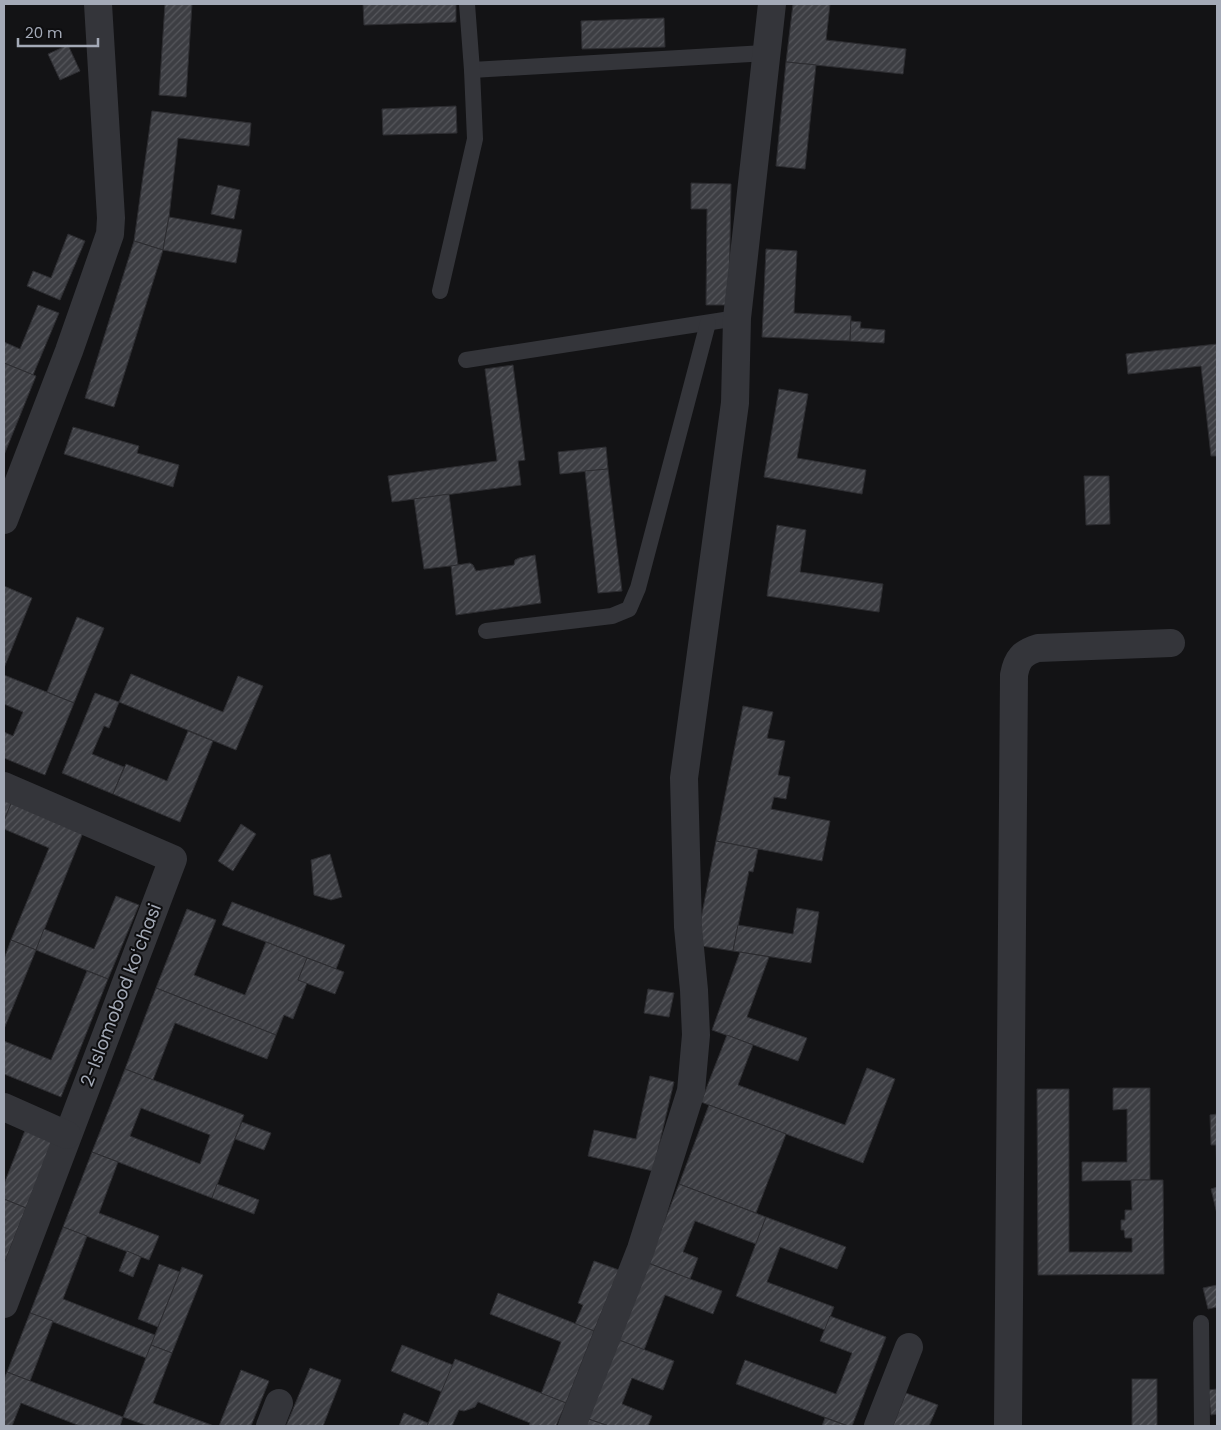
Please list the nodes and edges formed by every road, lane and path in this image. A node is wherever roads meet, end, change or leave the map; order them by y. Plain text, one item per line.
1 (98, 4) edge
2 (467, 4) edge
3 (772, 4) edge
4 (766, 53) junction
5 (472, 70) junction
6 (440, 291) dead end
7 (737, 318) junction
8 (708, 323) junction
9 (466, 360) dead end
10 (4, 520) edge
11 (486, 631) dead end
12 (1170, 643) dead end
13 (4, 786) edge
14 (4, 1107) edge
15 (68, 1135) junction
16 (4, 1304) edge
17 (1201, 1323) dead end
18 (910, 1347) dead end
19 (572, 1426) edge
20 (878, 1426) edge
21 (1008, 1426) edge
22 (1202, 1426) edge

1 - 10 street
2 - 5 lane
3 - 4 street
4 - 5 lane
4 - 7 street
5 - 6 lane
7 - 8 lane
7 - 19 street
8 - 9 lane
8 - 11 lane
12 - 21 street
13 - 15 street, 2-Islomobod koʻchasi
14 - 15 street
15 - 16 street, 2-Islomobod koʻchasi
17 - 22 lane
18 - 20 street

